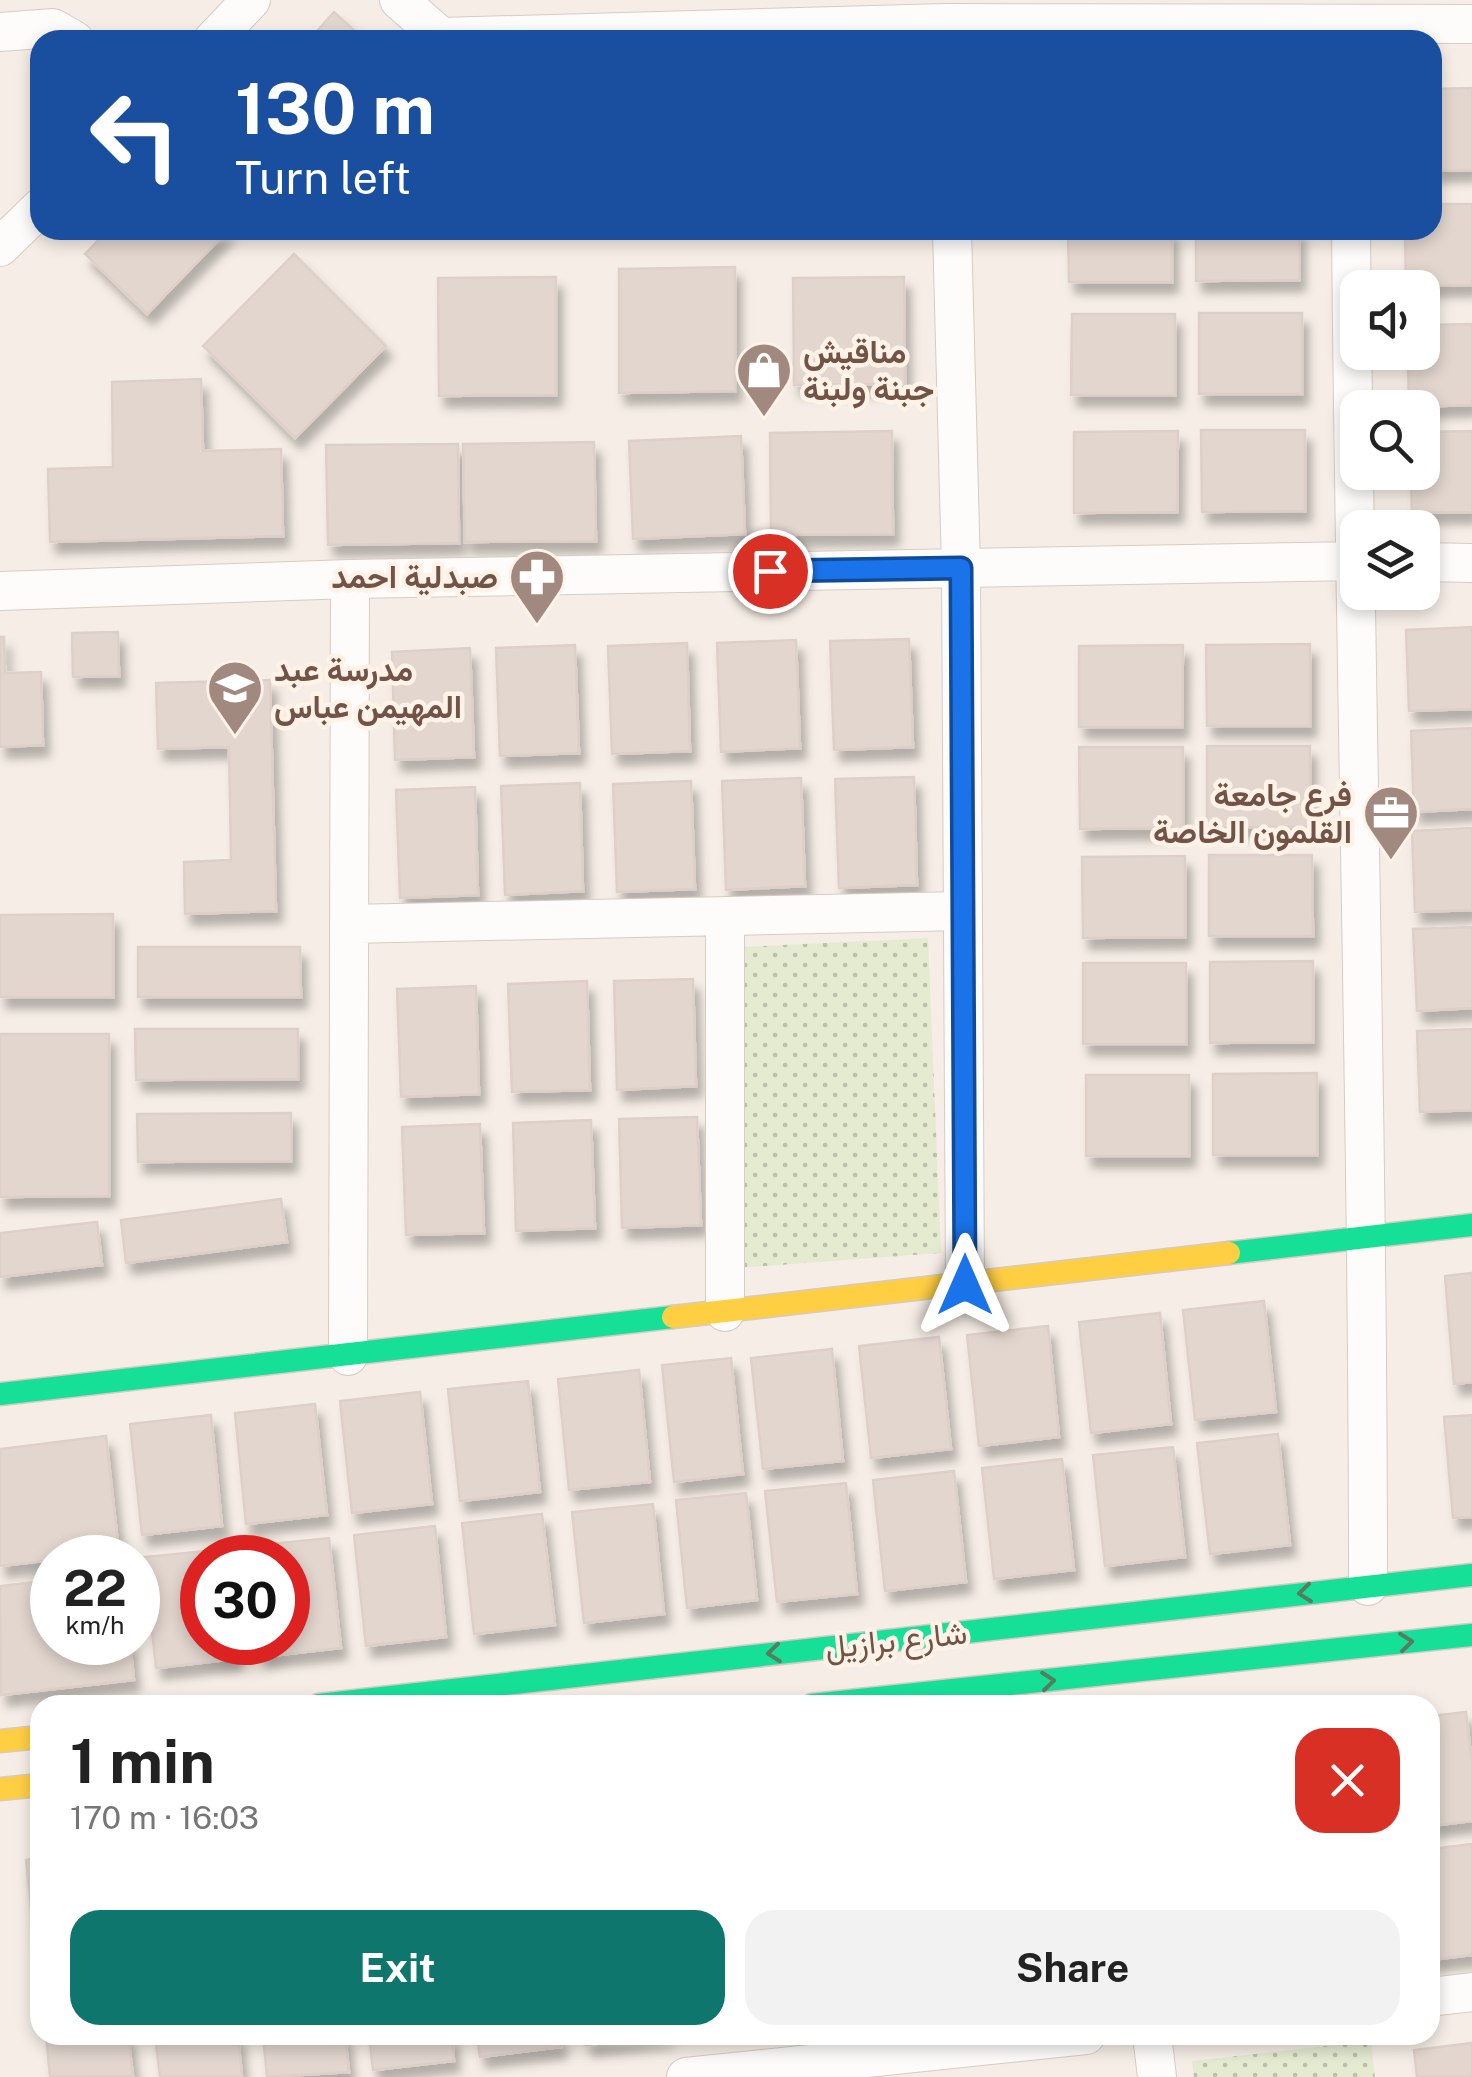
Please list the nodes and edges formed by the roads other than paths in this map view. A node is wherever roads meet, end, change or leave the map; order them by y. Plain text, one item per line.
1 (252, 0) edge
2 (398, 0) edge
3 (946, 21) edge
4 (1472, 24) edge
5 (56, 30) edge
6 (223, 30) edge
7 (433, 30) edge
8 (662, 30) edge
9 (1248, 30) edge
10 (1390, 30) edge
11 (0, 32) edge
12 (30, 218) edge
13 (952, 240) edge
14 (1351, 240) edge
15 (0, 247) edge
16 (1355, 510) edge
17 (1340, 561) edge
18 (1440, 562) edge
19 (1472, 563) edge
20 (961, 568) junction
21 (350, 579) junction
22 (0, 591) edge
23 (1357, 610) edge
24 (963, 911) junction
25 (725, 916) junction
26 (349, 924) junction
27 (1472, 1225) edge
28 (1368, 1238) junction
29 (965, 1285) junction
30 (726, 1312) junction
31 (348, 1356) junction
32 (0, 1394) edge
33 (1472, 1575) edge
34 (1368, 1586) junction
35 (1472, 1635) edge
36 (1112, 1690) edge
37 (407, 1695) edge
38 (1012, 1695) edge
39 (30, 1738) edge
40 (0, 1741) edge
41 (30, 1786) edge
42 (0, 1789) edge
43 (1472, 1992) edge
44 (1440, 1996) edge
45 (991, 2045) edge
46 (1153, 2045) edge
47 (686, 2077) edge
48 (1157, 2077) edge

1 - 6 street
2 - 7 street
3 - 8 street
3 - 9 street
4 - 10 street
5 - 11 street
12 - 15 street
13 - 20 street
14 - 16 street
17 - 20 street
18 - 19 street
20 - 21 street
20 - 24 street
21 - 22 street
21 - 26 street
23 - 28 street
24 - 25 street
24 - 29 street
25 - 26 street
25 - 30 street
26 - 31 street
27 - 28 main road
28 - 29 main road
28 - 34 street
29 - 30 main road
30 - 31 main road
31 - 32 main road
33 - 34 main road, شارع برازيل
34 -> 37 main road, شارع برازيل
36 -> 35 main road, شارع برازيل
38 -> 36 main road, شارع برازيل
39 - 40 main road
41 - 42 main road
43 - 44 street
45 - 47 street
46 - 48 street

